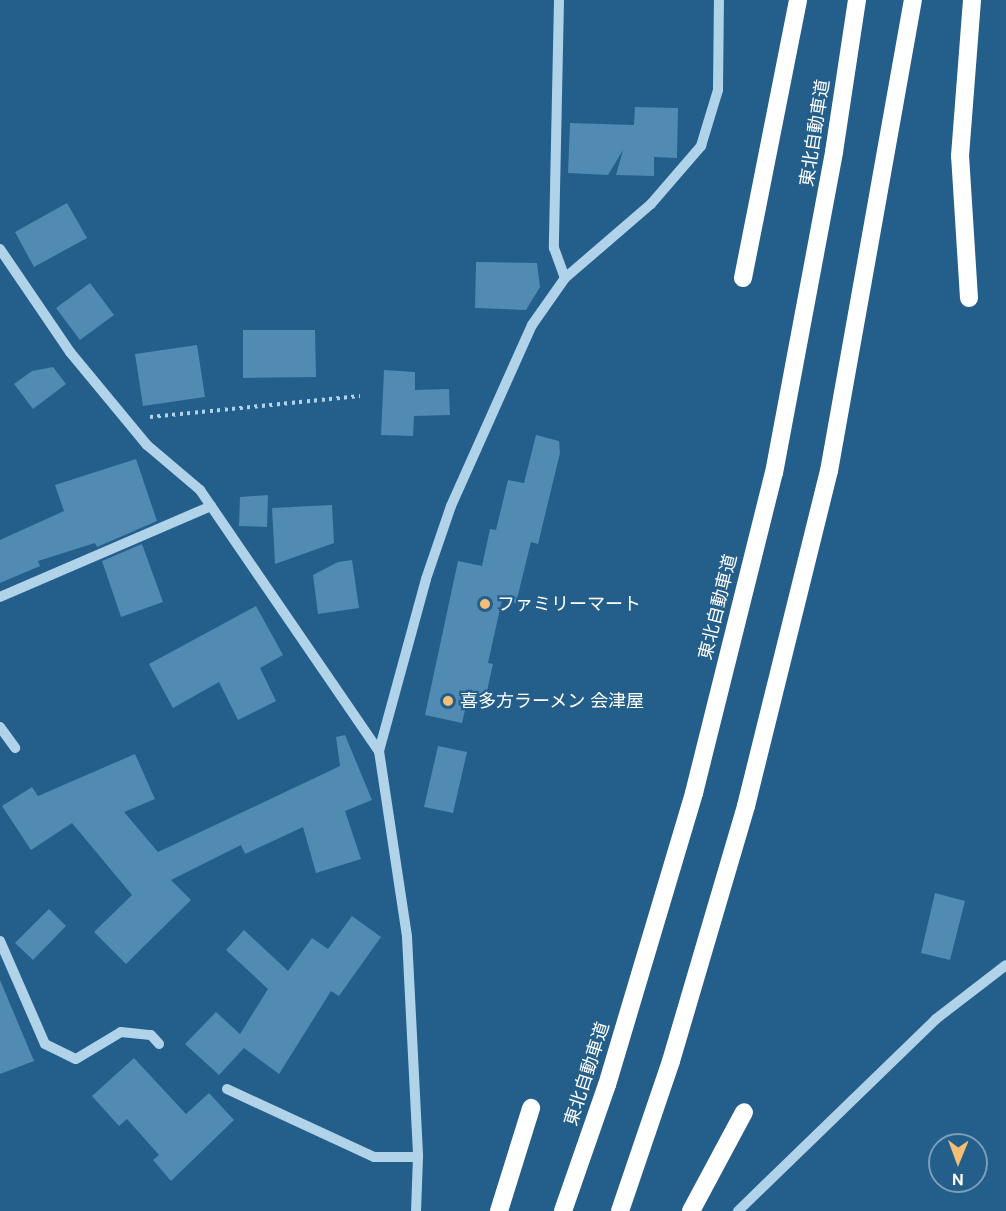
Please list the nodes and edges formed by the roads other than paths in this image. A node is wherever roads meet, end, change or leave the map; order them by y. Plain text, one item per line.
1 (559, 0) edge
2 (719, 0) edge
3 (798, 0) edge
4 (857, 0) edge
5 (913, 0) edge
6 (972, 0) edge
7 (0, 249) edge
8 (565, 278) junction
9 (743, 278) dead end
10 (969, 298) dead end
11 (211, 506) junction
12 (0, 597) edge
13 (0, 727) edge
14 (15, 748) dead end
15 (379, 751) junction
16 (0, 941) edge
17 (1006, 964) edge
18 (159, 1044) dead end
19 (227, 1089) dead end
20 (531, 1108) dead end
21 (744, 1112) dead end
22 (418, 1156) junction
23 (416, 1211) edge
24 (499, 1211) edge
25 (563, 1211) edge
26 (620, 1211) edge
27 (691, 1211) edge
28 (738, 1211) edge

1 - 8 street
2 - 8 street
3 - 9 highway
4 - 25 highway, 東北自動車道
5 - 26 highway
6 - 10 highway
7 - 11 street
8 - 15 street
11 - 12 street
11 - 15 street
13 - 14 street
15 - 22 street
16 - 18 street
17 - 28 street
19 - 22 street
20 - 24 highway
21 - 27 highway
22 - 23 street

